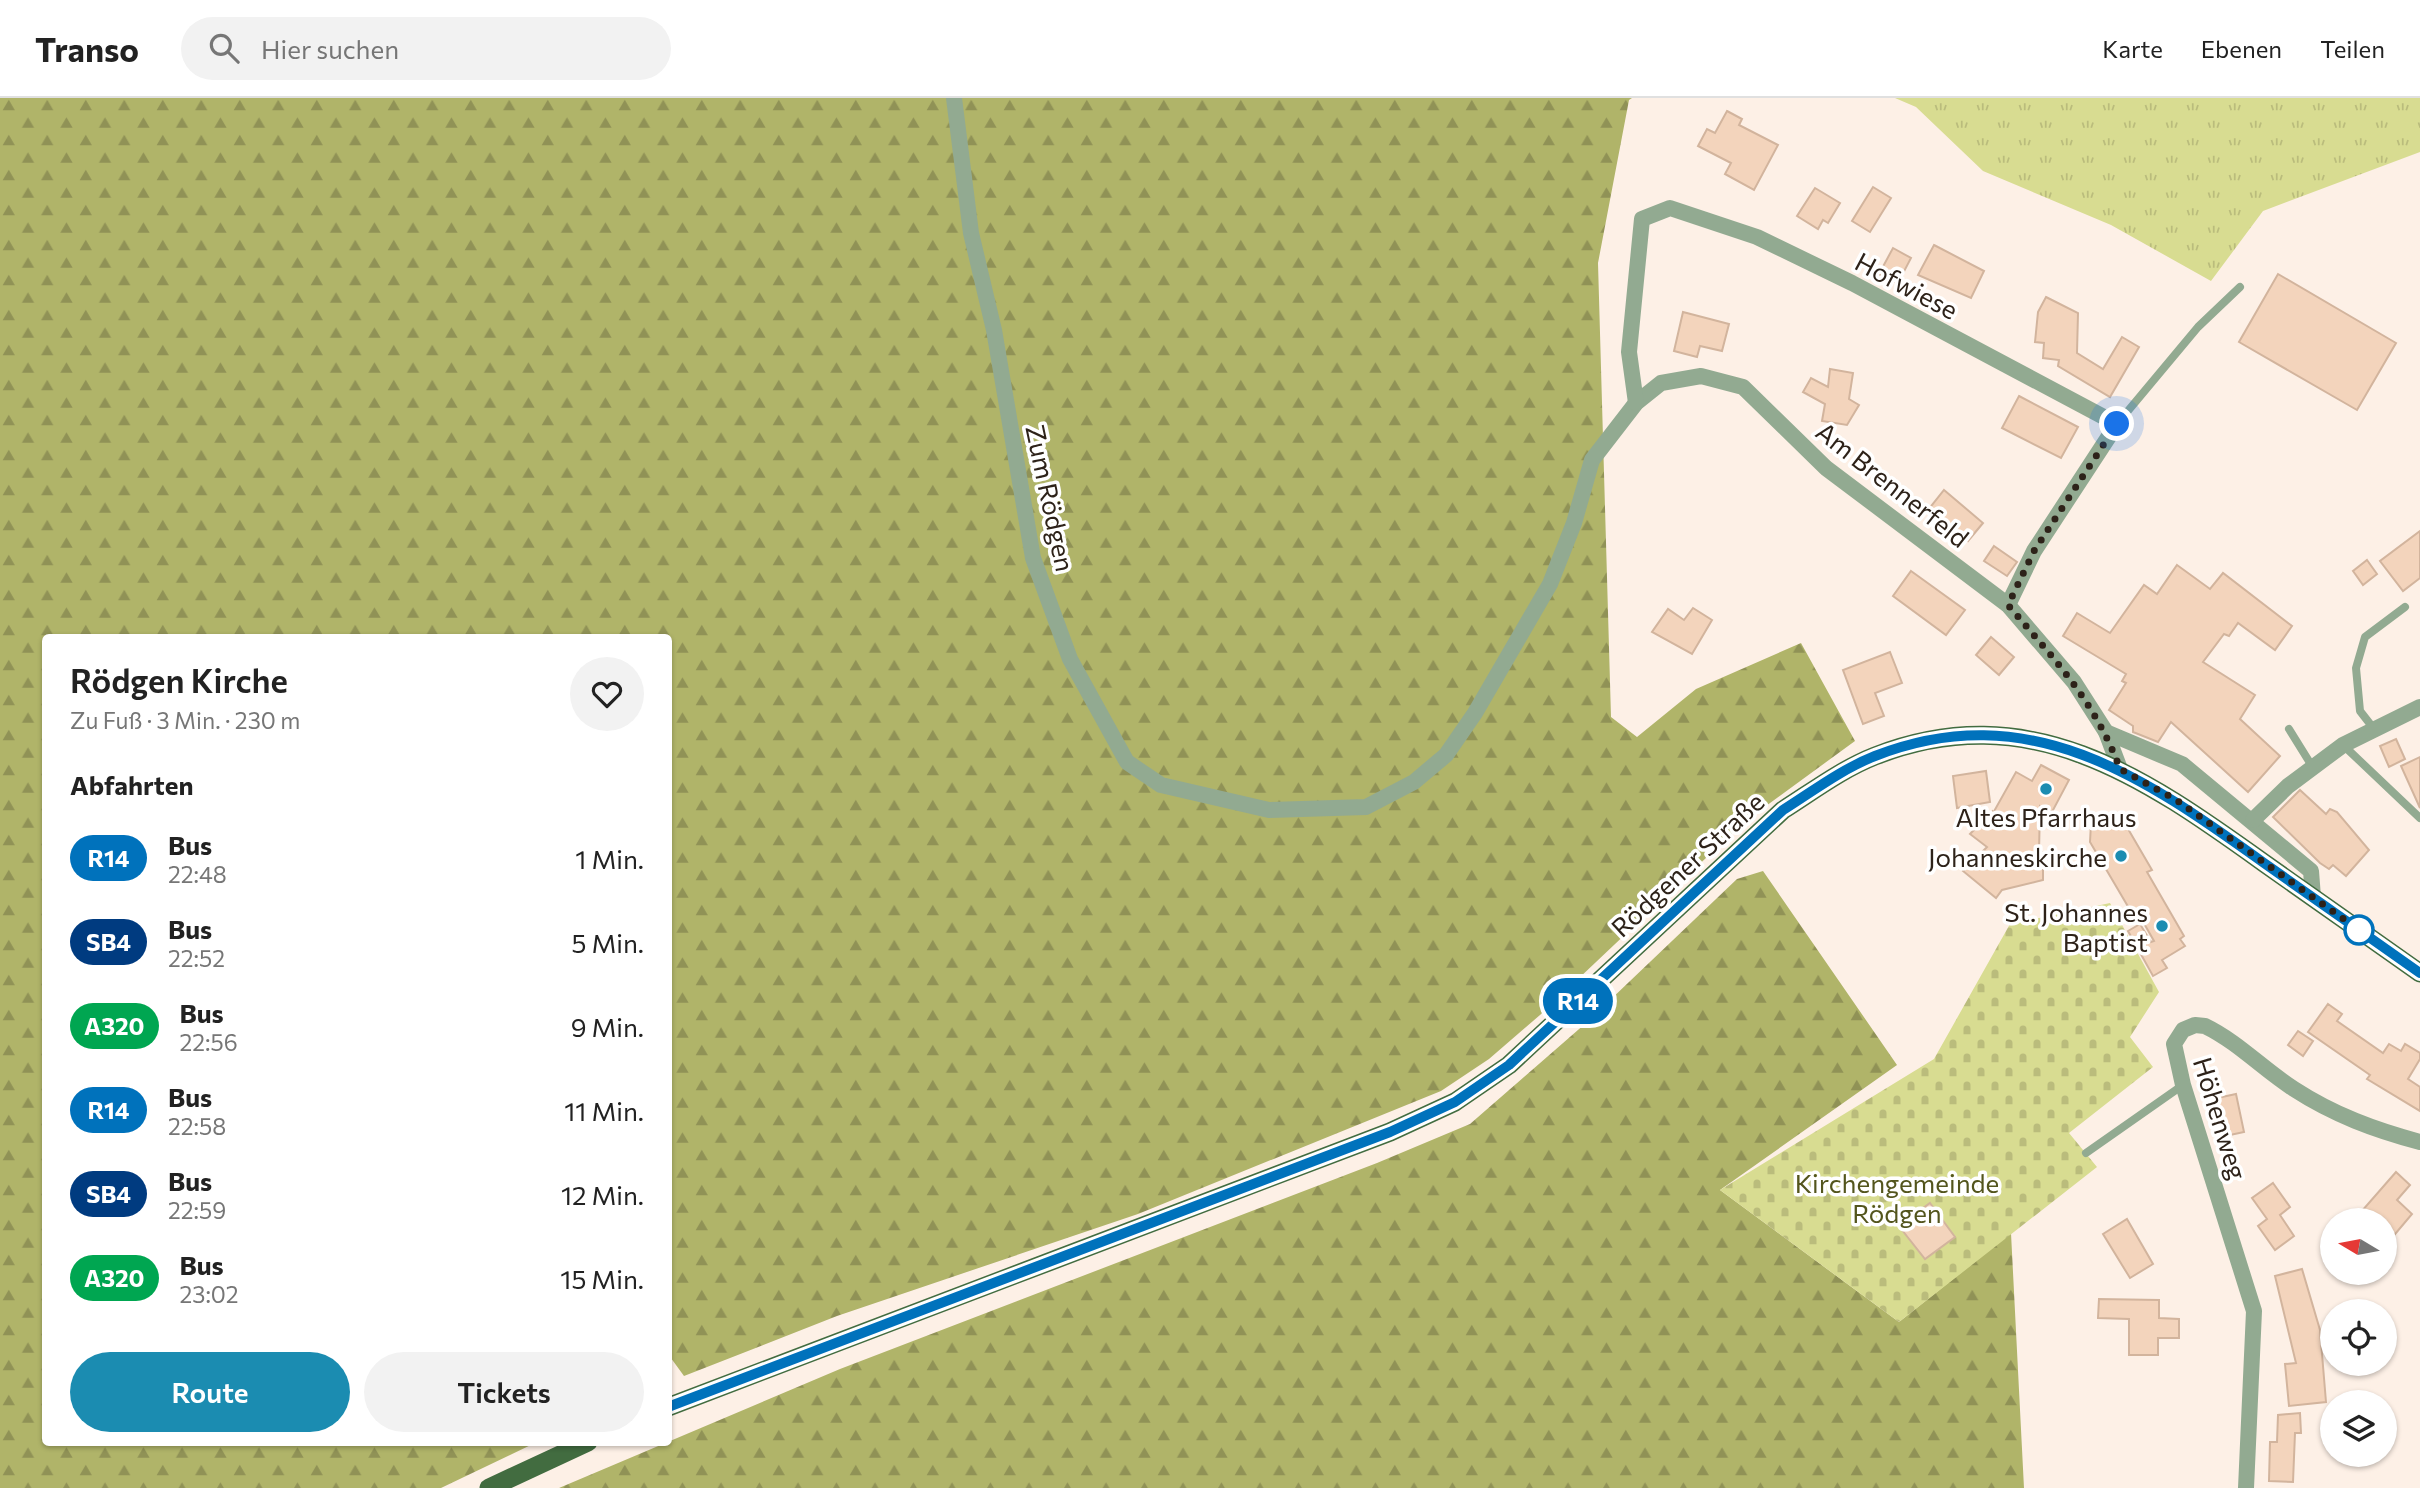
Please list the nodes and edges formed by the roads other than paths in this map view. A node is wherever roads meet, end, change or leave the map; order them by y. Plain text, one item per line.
1 (954, 98) edge
2 (2241, 287) dead end
3 (1636, 403) junction
4 (2117, 424) junction
5 (1592, 460) joint
6 (2008, 605) junction
7 (2405, 607) dead end
8 (2420, 708) edge
9 (2289, 729) dead end
10 (2374, 729) junction
11 (2106, 732) junction
12 (2343, 745) junction
13 (2312, 766) junction
14 (2120, 769) junction
15 (2420, 818) edge
16 (2253, 820) junction
17 (2312, 897) junction
18 (2420, 973) edge
19 (2183, 1085) junction
20 (2420, 1142) edge
21 (2086, 1153) dead end
22 (672, 1405) edge
23 (579, 1446) edge
24 (489, 1488) edge
25 (2246, 1488) edge

1 - 5 street, Zum Rödgen
2 - 4 lane
3 - 4 street, Hofwiese
3 - 5 street, Am Brennerfeld
3 - 6 street, Am Brennerfeld
4 - 6 street
6 - 11 street, Am Brennerfeld
7 - 10 lane
8 - 10 street
9 - 13 lane
10 - 12 street
11 - 14 street, Am Brennerfeld
11 - 16 street
12 - 13 street
12 - 15 lane
13 - 16 street
14 - 17 main road, Rödgener Straße
14 - 22 main road, Rödgener Straße
16 - 17 street
17 - 18 main road, Rödgener Straße
19 - 20 street, Höhenweg
19 - 21 lane
19 - 25 street, Höhenweg
23 - 24 main road

